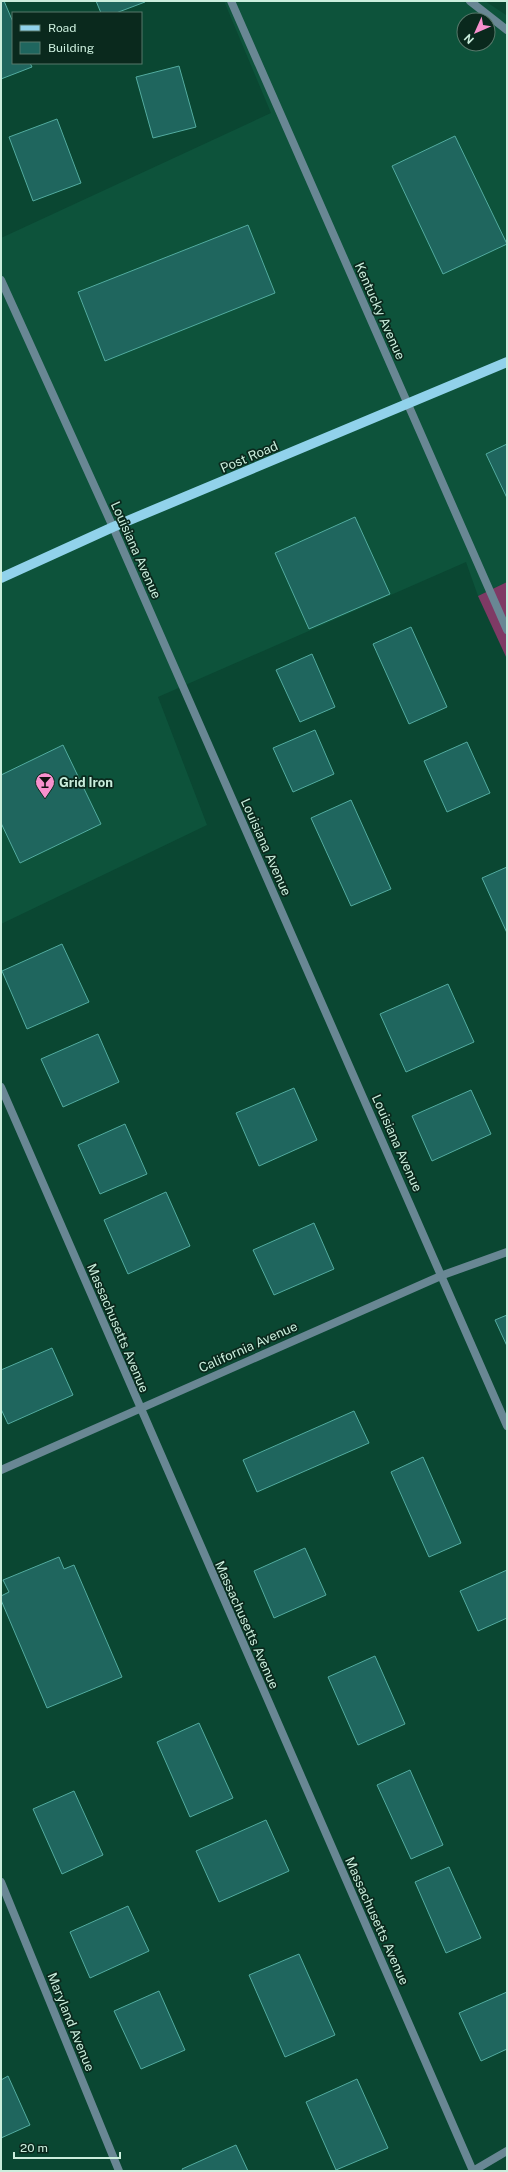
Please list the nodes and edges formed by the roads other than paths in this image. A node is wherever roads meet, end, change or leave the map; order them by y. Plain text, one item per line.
1 (231, 1) edge
2 (470, 1) edge
3 (507, 30) edge
4 (1, 280) edge
5 (507, 362) edge
6 (407, 404) junction
7 (114, 528) junction
8 (1, 578) edge
9 (507, 630) edge
10 (1, 1087) edge
11 (507, 1252) edge
12 (443, 1275) junction
13 (139, 1407) junction
14 (507, 1426) edge
15 (1, 1470) edge
16 (1, 1882) edge
17 (507, 2151) edge
18 (119, 2171) edge
19 (473, 2171) edge

1 - 6 street, Kentucky Avenue
2 - 3 street
4 - 7 street, Louisiana Avenue
5 - 6 main road, Post Road
6 - 7 main road, Post Road
6 - 9 street, Kentucky Avenue
7 - 8 main road, Post Road
7 - 12 street, Louisiana Avenue
10 - 13 street, Massachusetts Avenue
11 - 12 street, California Avenue
12 - 13 street, California Avenue
12 - 14 street, Louisiana Avenue
13 - 15 street, California Avenue
13 - 19 street, Massachusetts Avenue
16 - 18 street, Maryland Avenue
17 - 19 street

